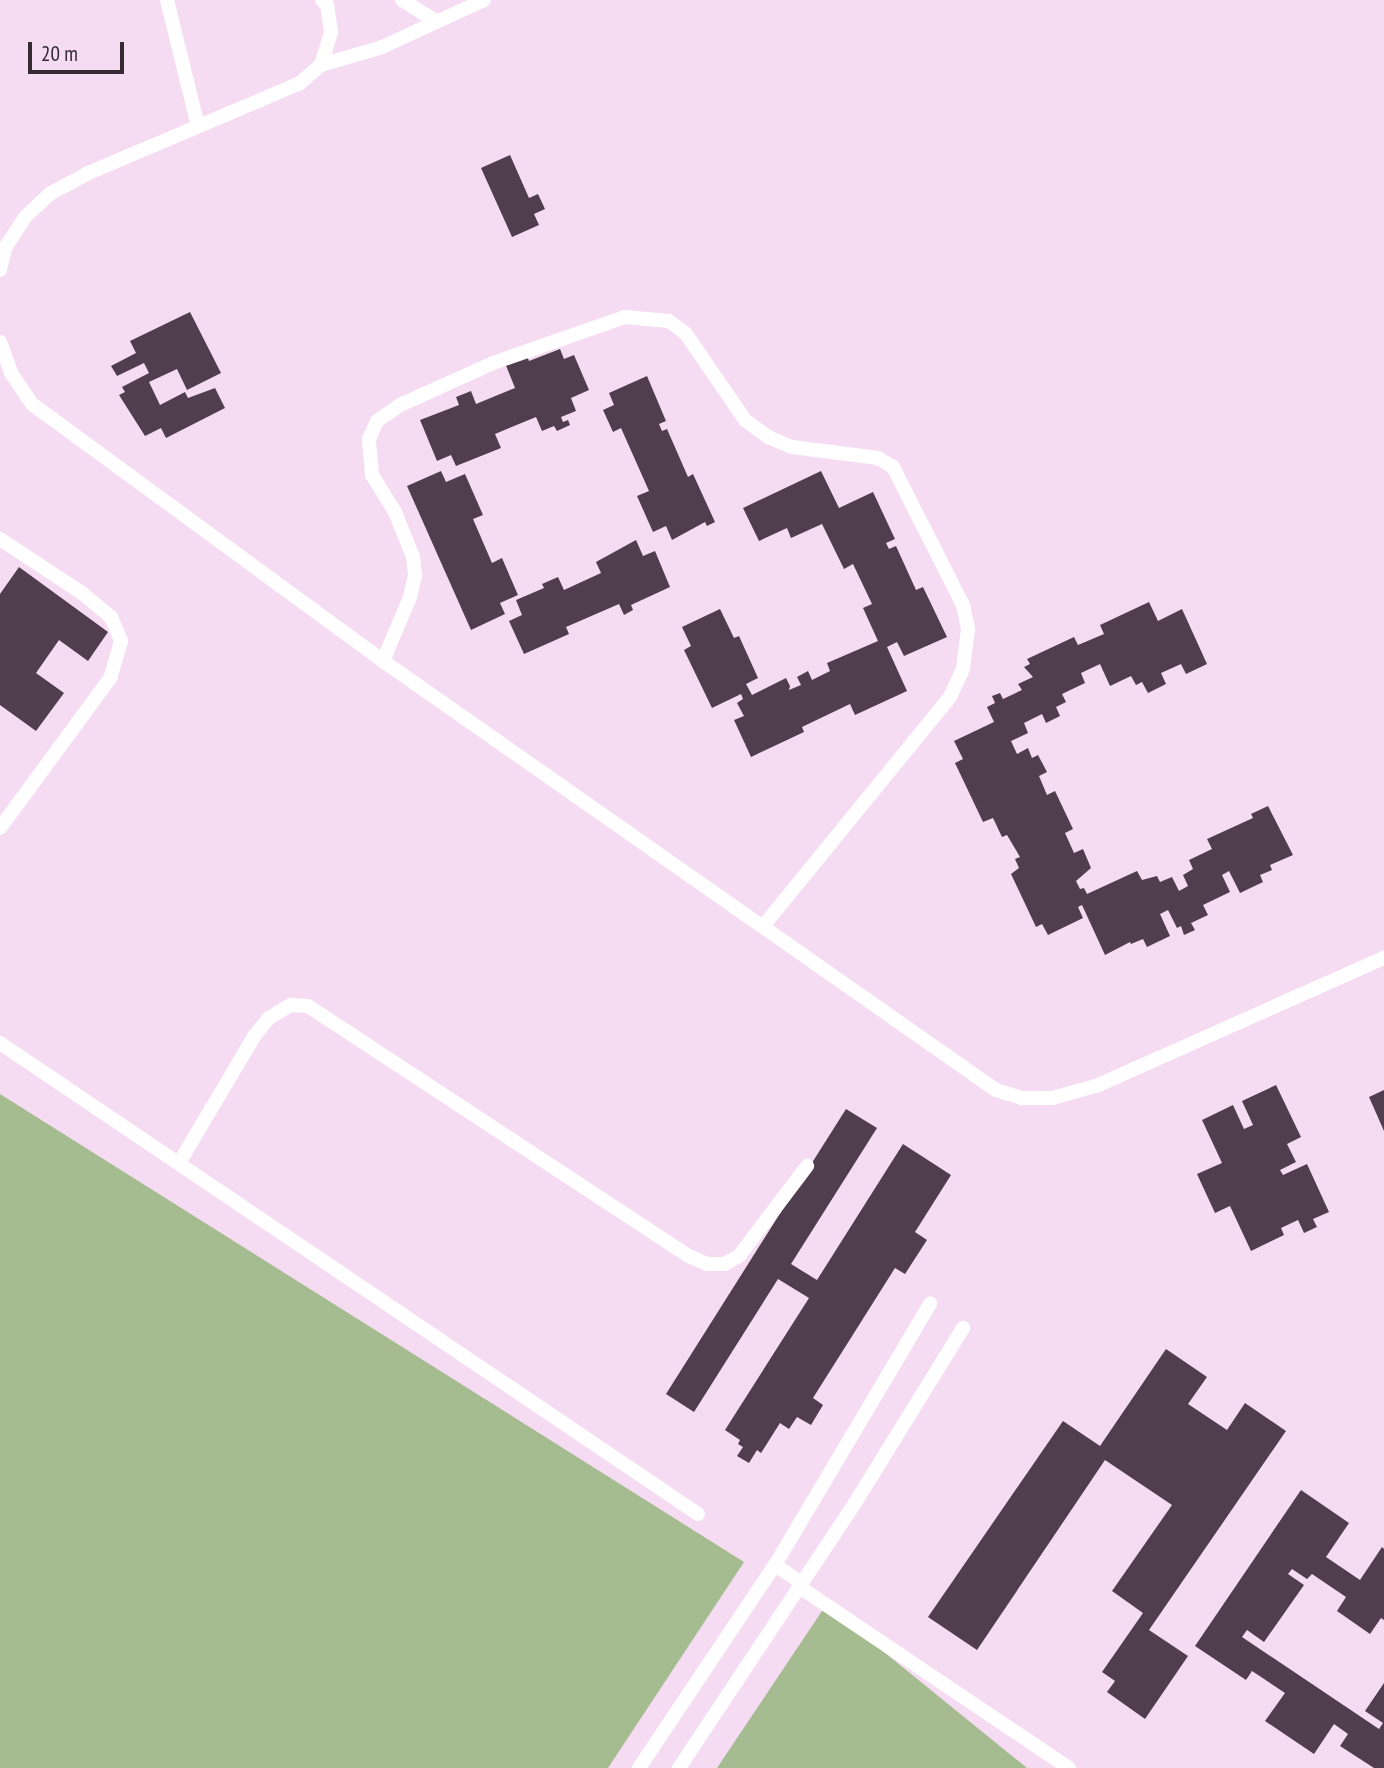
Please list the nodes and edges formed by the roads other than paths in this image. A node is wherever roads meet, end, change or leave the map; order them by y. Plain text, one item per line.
1 (167, 0) edge
2 (402, 0) edge
3 (484, 0) edge
4 (327, 2) edge
5 (436, 21) junction
6 (321, 65) junction
7 (198, 126) junction
8 (0, 270) edge
9 (0, 342) edge
10 (0, 540) edge
11 (383, 661) junction
12 (0, 828) edge
13 (763, 926) junction
14 (1384, 958) edge
15 (0, 1043) edge
16 (178, 1163) junction
17 (807, 1167) dead end
18 (930, 1304) dead end
19 (963, 1328) dead end
20 (698, 1514) dead end
21 (775, 1565) junction
22 (802, 1583) junction
23 (639, 1768) edge
24 (679, 1768) edge
25 (1069, 1768) edge

1 - 7 lane
2 - 5 lane
3 - 5 lane
4 - 6 lane
5 - 6 lane
6 - 7 lane
7 - 8 lane
9 - 11 lane
10 - 12 lane
11 - 13 lane
11 - 13 lane
13 - 14 lane
15 - 16 lane
16 - 17 lane
16 - 20 lane
18 - 21 lane
19 - 22 lane
21 - 22 lane
21 - 23 lane
22 - 24 lane
22 - 25 lane

